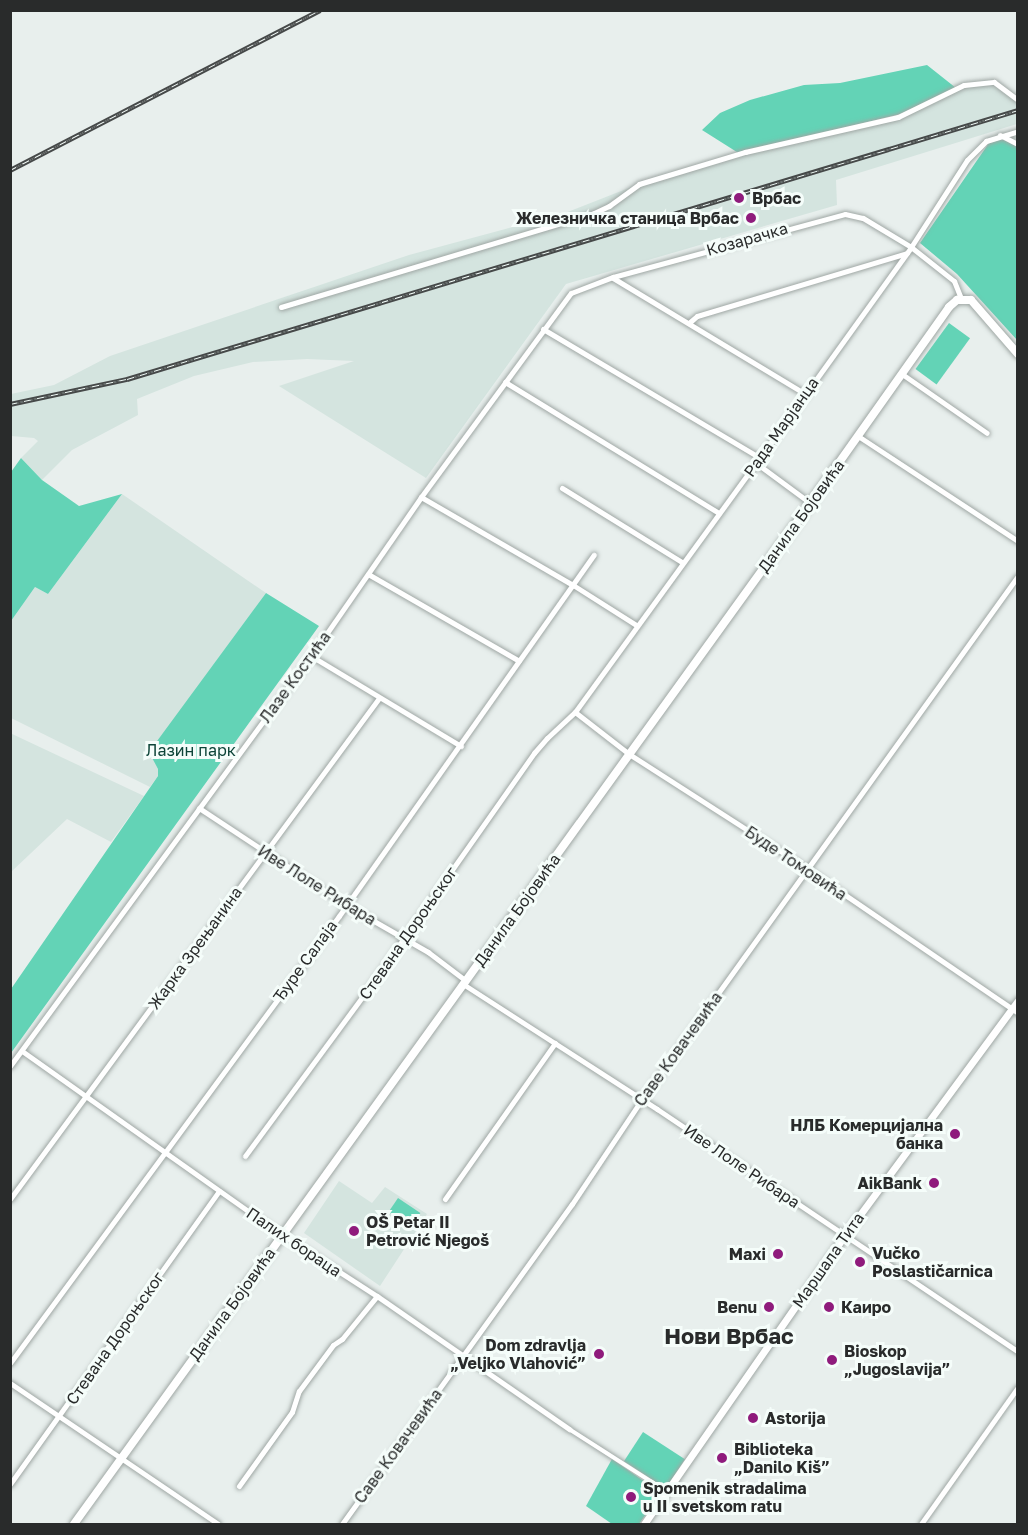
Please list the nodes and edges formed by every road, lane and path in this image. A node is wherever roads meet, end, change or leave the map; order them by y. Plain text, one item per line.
1 (1017, 100) edge
2 (1017, 131) edge
3 (1000, 135) junction
4 (1017, 144) edge
5 (909, 250) junction
6 (613, 277) junction
7 (578, 288) joint
8 (961, 298) junction
9 (281, 307) dead end
10 (690, 322) junction
11 (543, 329) junction
12 (1017, 354) edge
13 (902, 374) junction
14 (505, 382) junction
15 (804, 393) junction
16 (987, 433) dead end
17 (858, 436) junction
18 (758, 460) junction
19 (562, 488) dead end
20 (422, 497) junction
21 (810, 503) junction
22 (718, 513) junction
23 (1017, 541) edge
24 (594, 555) dead end
25 (682, 562) junction
26 (368, 574) junction
27 (1017, 576) edge
28 (573, 585) junction
29 (636, 625) junction
30 (311, 656) junction
31 (519, 661) junction
32 (379, 698) junction
33 (575, 712) junction
34 (461, 746) junction
35 (629, 754) junction
36 (199, 808) junction
37 (265, 852) junction
38 (808, 870) junction
39 (346, 905) junction
40 (404, 938) junction
41 (465, 983) junction
42 (1017, 1000) edge
43 (1014, 1011) edge
44 (555, 1043) junction
45 (22, 1051) junction
46 (10, 1066) edge
47 (86, 1097) junction
48 (642, 1099) junction
49 (165, 1153) junction
50 (245, 1156) dead end
51 (219, 1191) junction
52 (10, 1199) edge
53 (445, 1199) dead end
54 (282, 1235) junction
55 (844, 1235) junction
56 (377, 1296) junction
57 (1017, 1352) edge
58 (463, 1355) junction
59 (10, 1363) edge
60 (10, 1383) edge
61 (1017, 1387) edge
62 (59, 1417) junction
63 (568, 1429) joint
64 (120, 1459) junction
65 (10, 1484) edge
66 (239, 1486) dead end
67 (666, 1493) junction
68 (74, 1524) edge
69 (218, 1524) edge
70 (342, 1524) edge
71 (644, 1524) edge
72 (921, 1524) edge

1 - 9 street
2 - 3 street
3 - 4 street
3 - 5 street, Рада Марјанца
5 - 6 street, Козарачка
5 - 8 street, Козарачка
5 - 10 street
5 - 15 street, Рада Марјанца
6 - 7 street, Козарачка
6 - 10 street
7 - 11 street, Лазе Костића
8 - 12 main road
8 - 13 main road, Данила Бојовића
10 - 15 street
11 - 14 street, Лазе Костића
11 - 18 street
13 - 16 street
13 - 17 main road, Данила Бојовића
14 - 20 street, Лазе Костића
14 - 22 street
15 - 18 street, Рада Марјанца
17 - 21 main road, Данила Бојовића
17 - 23 street
18 - 21 street
18 - 22 street, Рада Марјанца
19 - 25 street
20 - 26 street, Лазе Костића
20 - 28 street
21 - 35 main road, Данила Бојовића
22 - 25 street, Рада Марјанца
24 - 28 street, Ђуре Салаја
25 - 29 street, Рада Марјанца
26 - 30 street, Лазе Костића
26 - 31 street
27 - 38 street, Саве Ковачевића
28 - 29 street
28 - 31 street, Ђуре Салаја
29 - 33 street, Рада Марјанца
30 - 32 street
30 - 36 street, Лазе Костића
31 - 34 street, Ђуре Салаја
32 - 34 street
32 - 37 street, Жарка Зрењанина
33 - 35 street, Буде Томовића
33 - 40 street, Стевана Дороњског
34 - 39 street, Ђуре Салаја
35 - 38 street, Буде Томовића
35 - 41 main road, Данила Бојовића
36 - 37 street, Иве Лоле Рибара
36 - 45 street, Лазе Костића
37 - 39 street, Иве Лоле Рибара
37 - 47 street, Жарка Зрењанина
38 - 43 street, Буде Томовића
38 - 48 street, Саве Ковачевића
39 - 40 street, Иве Лоле Рибара
39 - 49 street, Ђуре Салаја
40 - 41 street, Иве Лоле Рибара
40 - 50 street, Стевана Дороњског
41 - 44 street, Иве Лоле Рибара
41 - 54 main road, Данила Бојовића
42 - 43 street, Маршала Тита
43 - 55 street, Маршала Тита
44 - 48 street, Иве Лоле Рибара
44 - 53 street
45 - 46 street, Лазе Костића
45 - 47 street, Палих бораца
47 - 49 street, Палих бораца
47 - 52 street, Жарка Зрењанина
48 - 55 street, Иве Лоле Рибара
48 - 58 street, Саве Ковачевића
49 - 51 street, Палих бораца
49 - 59 street, Ђуре Салаја
51 - 54 street, Палих бораца
51 - 62 street, Стевана Дороњског
54 - 56 street, Палих бораца
54 - 64 main road, Данила Бојовића
55 - 57 street, Иве Лоле Рибара
55 - 67 street, Маршала Тита
56 - 58 street, Палих бораца
56 - 66 street
58 - 63 street, Палих бораца
58 - 70 street, Саве Ковачевића
60 - 62 street
61 - 72 street
62 - 64 street
62 - 65 street, Стевана Дороњског
63 - 67 street
64 - 68 main road, Данила Бојовића
64 - 69 street
67 - 71 street, Маршала Тита

